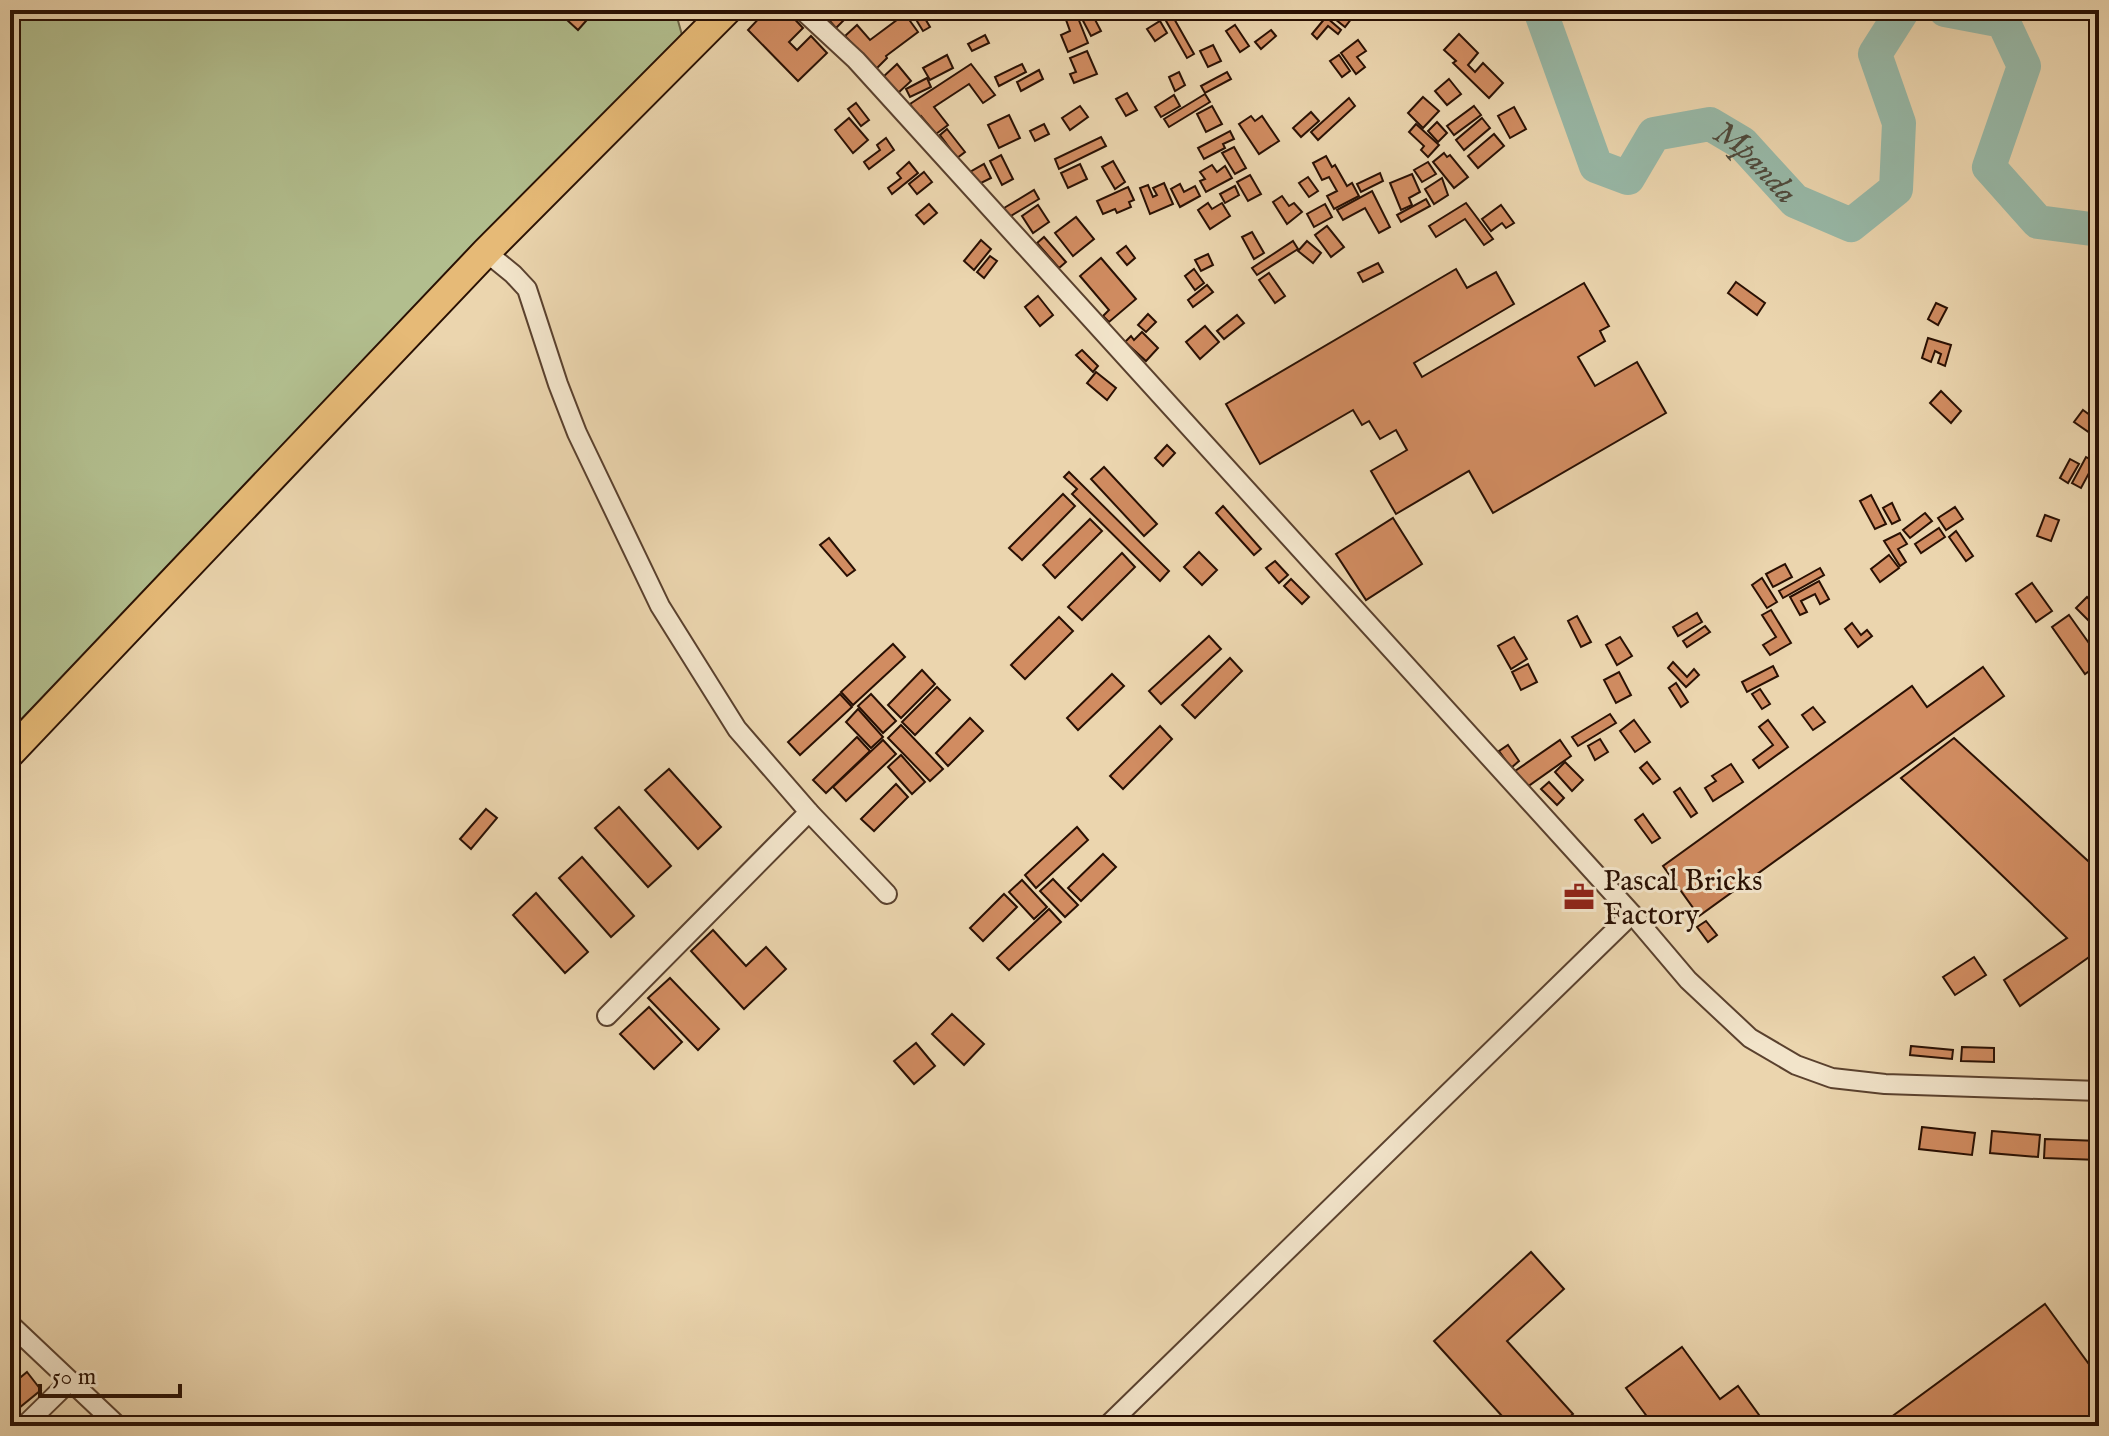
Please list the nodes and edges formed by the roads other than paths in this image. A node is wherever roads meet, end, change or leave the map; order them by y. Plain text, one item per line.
1 (727, 10) edge
2 (802, 10) edge
3 (486, 252) junction
4 (10, 753) edge
5 (809, 812) junction
6 (887, 894) dead end
7 (1632, 914) junction
8 (607, 1016) dead end
9 (2099, 1091) edge
10 (10, 1324) edge
11 (70, 1381) junction
12 (24, 1426) edge
13 (118, 1426) edge
14 (1107, 1426) edge

1 - 3 main road
2 - 7 street
3 - 4 main road
3 - 5 street
5 - 6 street
5 - 8 street
7 - 9 street
7 - 14 street
10 - 11 street
11 - 12 street
11 - 13 street

